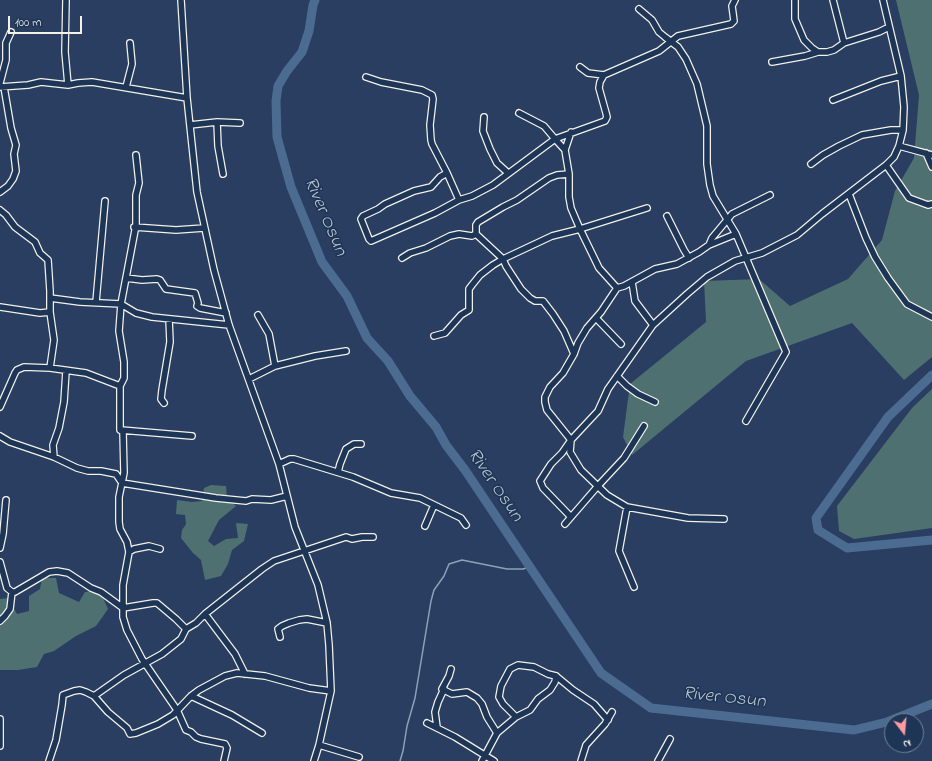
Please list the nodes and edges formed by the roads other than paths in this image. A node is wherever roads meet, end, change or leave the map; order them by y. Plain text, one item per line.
1 (66, 0) edge
2 (181, 0) edge
3 (735, 0) edge
4 (795, 0) edge
5 (833, 0) edge
6 (883, 0) edge
7 (639, 9) dead end
8 (889, 27) junction
9 (11, 32) dead end
10 (879, 32) junction
11 (892, 37) junction
12 (672, 41) junction
13 (844, 43) junction
14 (130, 44) dead end
15 (818, 52) junction
16 (772, 62) dead end
17 (580, 67) dead end
18 (604, 75) junction
19 (901, 76) junction
20 (366, 77) dead end
21 (68, 85) junction
22 (2, 86) edge
23 (126, 87) junction
24 (187, 98) junction
25 (834, 100) dead end
26 (520, 113) dead end
27 (484, 116) dead end
28 (217, 122) junction
29 (240, 123) dead end
30 (190, 125) junction
31 (903, 130) junction
32 (571, 132) junction
33 (555, 139) junction
34 (900, 146) junction
35 (565, 150) junction
36 (929, 154) edge
37 (136, 155) dead end
38 (811, 164) dead end
39 (886, 165) junction
40 (932, 167) edge
41 (447, 173) junction
42 (508, 173) junction
43 (223, 174) dead end
44 (569, 174) junction
45 (0, 192) edge
46 (849, 194) junction
47 (770, 195) dead end
48 (459, 200) junction
49 (105, 201) dead end
50 (932, 204) edge
51 (647, 208) dead end
52 (0, 210) edge
53 (667, 216) dead end
54 (728, 220) junction
55 (134, 227) junction
56 (204, 228) junction
57 (580, 229) junction
58 (476, 234) junction
59 (736, 234) junction
60 (710, 245) junction
61 (402, 258) dead end
62 (689, 258) junction
63 (746, 258) junction
64 (504, 259) junction
65 (126, 278) junction
66 (632, 282) junction
67 (617, 288) junction
68 (50, 298) junction
69 (96, 302) junction
70 (121, 304) junction
71 (0, 307) edge
72 (50, 312) junction
73 (226, 313) junction
74 (258, 316) dead end
75 (596, 318) junction
76 (932, 318) edge
77 (169, 319) junction
78 (229, 324) junction
79 (653, 325) junction
80 (434, 336) dead end
81 (621, 344) dead end
82 (346, 351) dead end
83 (574, 354) junction
84 (275, 366) junction
85 (50, 368) junction
86 (66, 371) junction
87 (616, 376) junction
88 (249, 379) junction
89 (120, 386) junction
90 (655, 402) dead end
91 (164, 404) dead end
92 (0, 407) edge
93 (746, 421) dead end
94 (644, 426) dead end
95 (120, 430) junction
96 (0, 436) edge
97 (192, 436) dead end
98 (571, 440) junction
99 (361, 444) dead end
100 (54, 457) junction
101 (279, 464) junction
102 (338, 472) junction
103 (122, 483) junction
104 (597, 487) junction
105 (287, 496) junction
106 (6, 500) dead end
107 (434, 505) junction
108 (627, 507) junction
109 (571, 517) junction
110 (724, 519) dead end
111 (565, 524) dead end
112 (466, 525) dead end
113 (425, 526) dead end
114 (374, 537) dead end
115 (0, 548) edge
116 (160, 549) dead end
117 (129, 552) junction
118 (305, 552) junction
119 (0, 562) edge
120 (634, 587) dead end
121 (12, 592) junction
122 (123, 608) junction
123 (205, 614) junction
124 (0, 621) edge
125 (327, 623) junction
126 (186, 629) junction
127 (280, 637) dead end
128 (145, 663) junction
129 (451, 669) dead end
130 (245, 674) junction
131 (556, 676) junction
132 (444, 689) junction
133 (331, 691) junction
134 (94, 696) junction
135 (191, 696) junction
136 (612, 712) dead end
137 (175, 713) junction
138 (516, 717) junction
139 (0, 719) edge
140 (608, 720) junction
141 (426, 723) dead end
142 (437, 727) junction
143 (262, 733) dead end
144 (497, 734) junction
145 (670, 739) dead end
146 (319, 745) junction
147 (0, 746) edge
148 (484, 755) junction
149 (359, 757) dead end
150 (49, 761) edge
151 (224, 761) edge
152 (314, 761) edge
153 (482, 761) edge
154 (494, 761) edge
155 (581, 761) edge
156 (658, 761) edge

1 - 21 street
2 - 24 street
3 - 12 street
4 - 15 street
5 - 13 street
6 - 8 street
7 - 12 street
8 - 10 street
8 - 11 street
9 - 22 street
10 - 11 street
10 - 13 street
11 - 19 street
12 - 18 street
12 - 54 street
13 - 15 street
14 - 23 street
15 - 16 street
17 - 18 street
18 - 32 street
19 - 25 street
19 - 31 street
20 - 41 street
21 - 22 street
21 - 23 street
22 - 45 street
23 - 24 street
24 - 30 street
26 - 33 street
27 - 42 street
28 - 29 street
28 - 30 street
28 - 43 street
30 - 56 street
31 - 34 street
31 - 38 street
32 - 33 street
32 - 35 street
33 - 35 street
33 - 42 street
34 - 36 street
34 - 39 street
35 - 44 street
36 - 40 street
37 - 55 street
39 - 46 street
39 - 50 street
41 - 48 street
41 - 48 street
42 - 48 street
44 - 57 street
44 - 58 street
46 - 63 street
46 - 76 street
47 - 54 street
49 - 69 street
51 - 57 street
52 - 68 street
53 - 62 street
54 - 59 street
54 - 60 street
55 - 56 street
55 - 65 street
56 - 73 street
57 - 64 street
57 - 67 street
58 - 61 street
58 - 64 street
59 - 60 street
59 - 63 street
60 - 62 street
62 - 66 street
63 - 79 street
63 - 93 street
64 - 80 street
64 - 83 street
65 - 70 street
65 - 73 street
66 - 67 street
66 - 79 street
67 - 75 street
68 - 69 street
68 - 72 street
69 - 70 street
70 - 77 street
70 - 89 street
71 - 72 street
72 - 85 street
73 - 78 street
74 - 84 street
75 - 81 street
75 - 83 street
77 - 78 street
77 - 91 street
78 - 88 street
79 - 87 street
82 - 84 street
83 - 98 street
84 - 88 street
85 - 86 street
85 - 92 street
86 - 89 street
86 - 100 street
87 - 90 street
87 - 98 street
88 - 101 street
89 - 95 street
94 - 104 street
95 - 97 street
95 - 103 street
96 - 100 street
98 - 104 street
98 - 109 street
99 - 102 street
100 - 103 street
101 - 102 street
101 - 105 street
102 - 107 street
103 - 105 street
103 - 117 street
104 - 108 street
104 - 109 street
105 - 118 street
106 - 115 street
107 - 112 street
107 - 113 street
108 - 110 street
108 - 120 street
109 - 111 street
114 - 118 street
116 - 117 street
117 - 122 street
118 - 123 street
118 - 125 street
119 - 121 street
121 - 122 street
121 - 124 street
122 - 126 street
122 - 128 street
123 - 126 street
123 - 130 street
125 - 127 street
125 - 133 street
126 - 128 street
128 - 134 street
128 - 137 street
129 - 132 street
130 - 133 street
130 - 135 street
131 - 138 street
131 - 138 street
131 - 140 street
132 - 142 street
132 - 144 street
133 - 146 street
134 - 137 street
134 - 150 street
135 - 137 street
135 - 143 street
136 - 140 street
137 - 151 street
138 - 144 street
139 - 147 street
140 - 155 street
141 - 142 street
142 - 148 street
144 - 148 street
145 - 156 street
146 - 149 street
146 - 152 street
148 - 153 street
148 - 154 street

